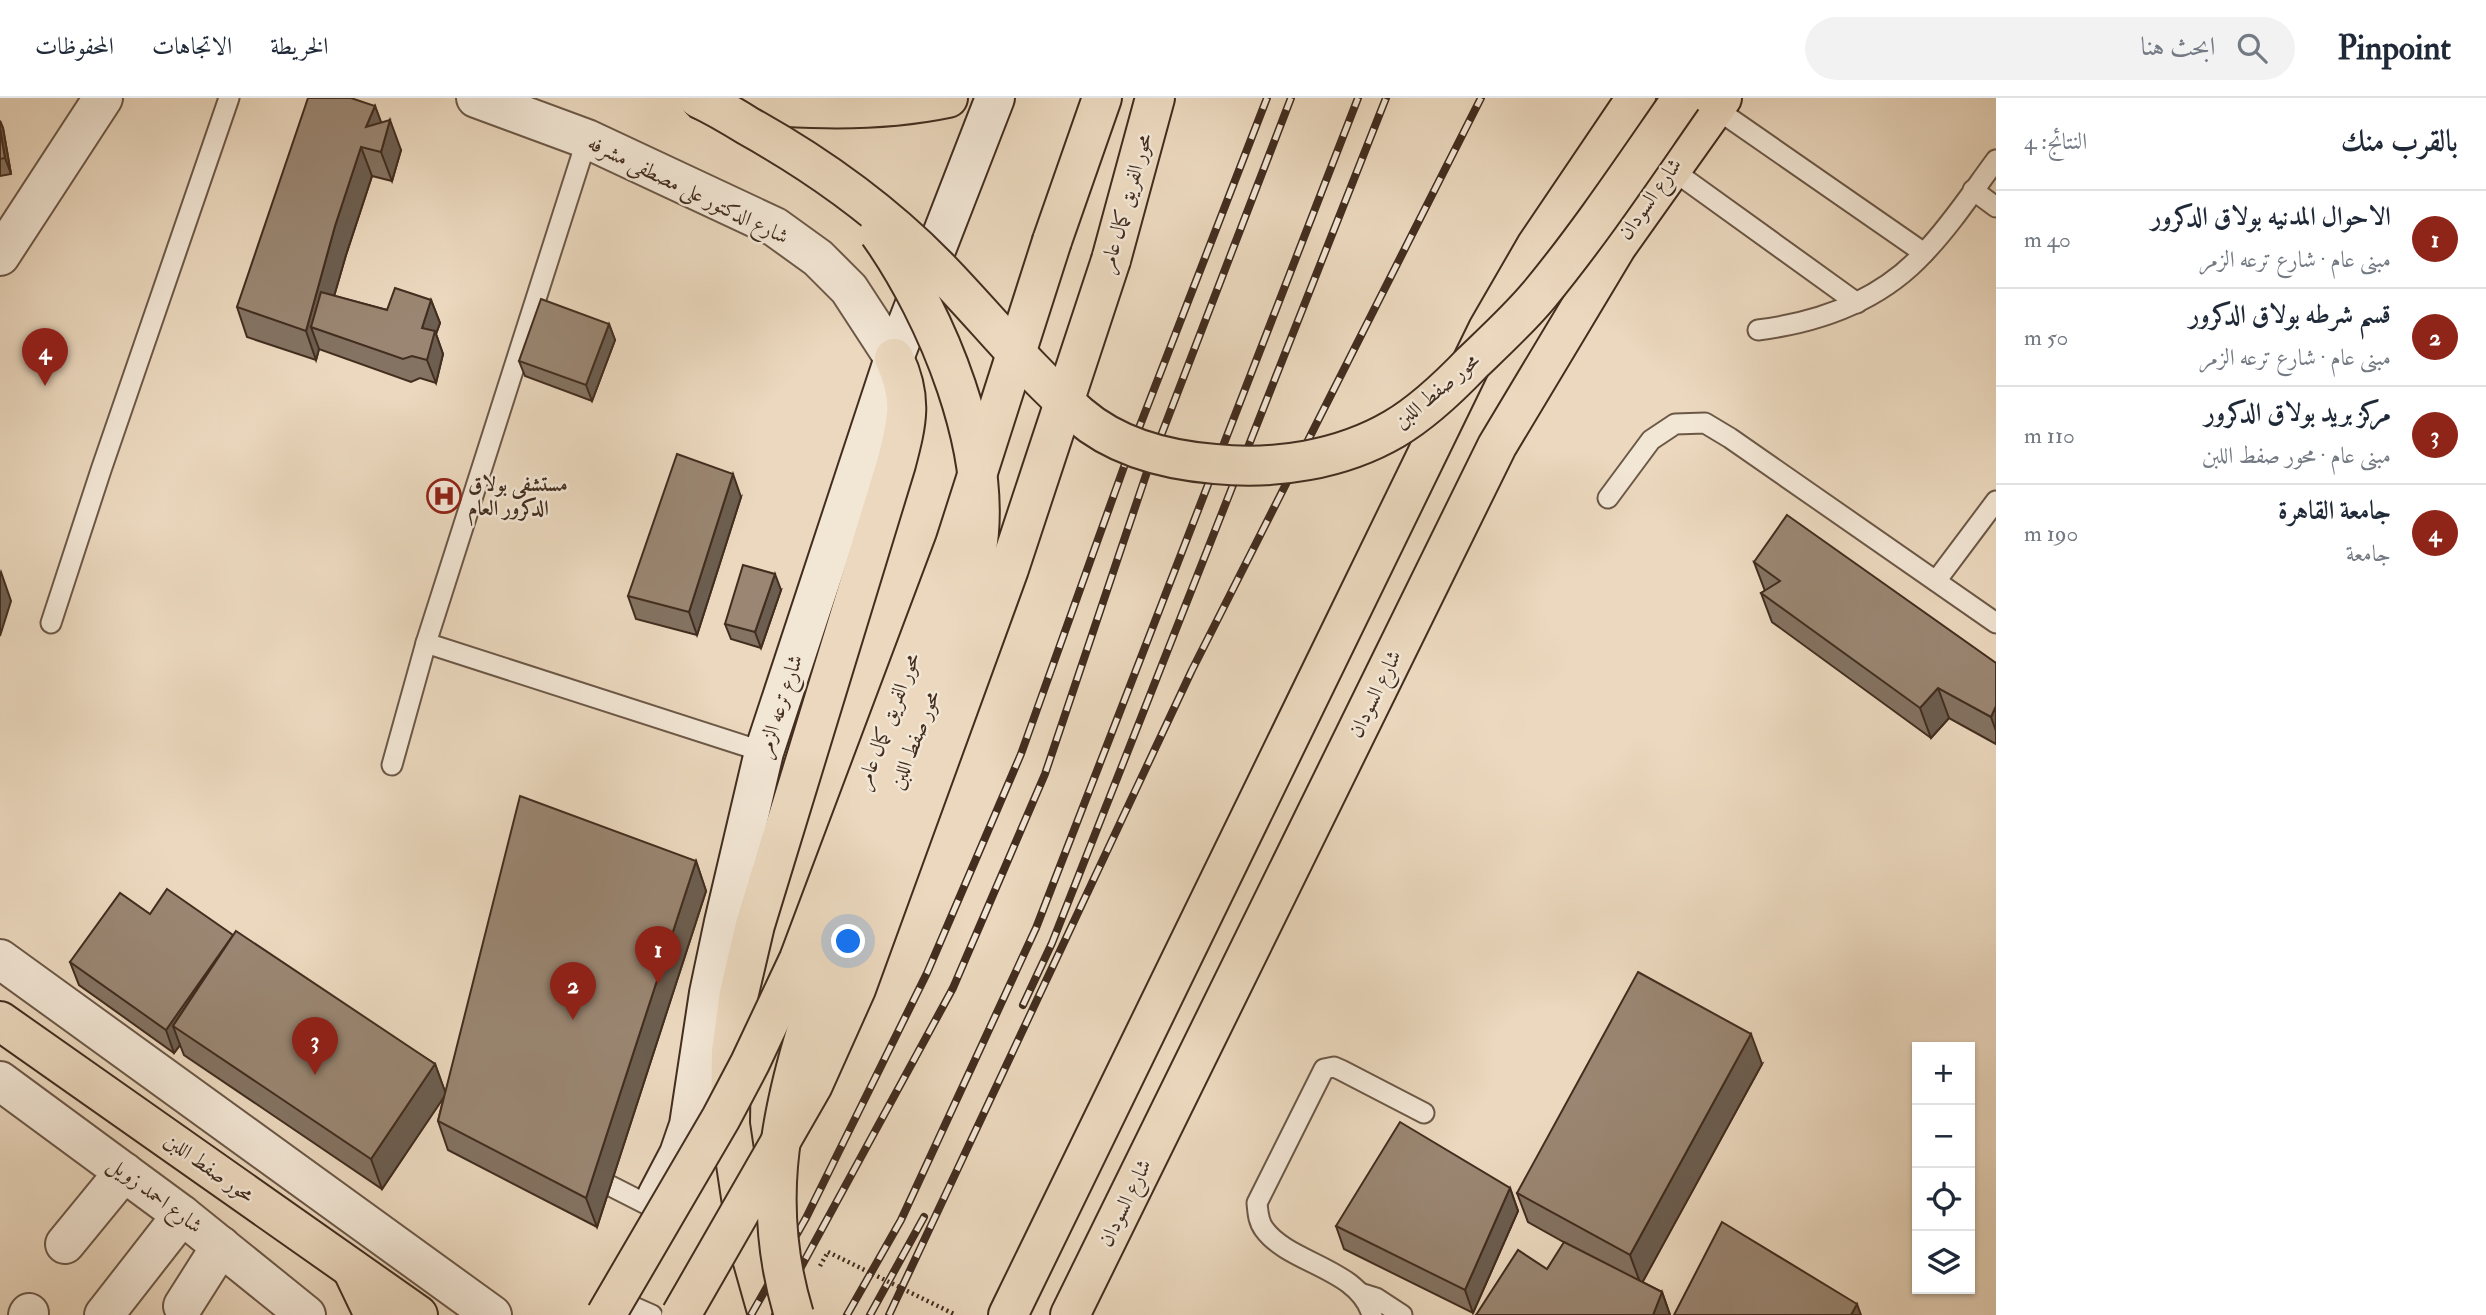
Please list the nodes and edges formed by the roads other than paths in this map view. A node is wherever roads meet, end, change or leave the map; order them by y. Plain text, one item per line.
1 (103, 98) edge
2 (229, 98) edge
3 (477, 98) edge
4 (948, 98) edge
5 (995, 98) edge
6 (1102, 98) edge
7 (1155, 98) edge
8 (1636, 98) edge
9 (700, 99) edge
10 (1707, 101) edge
11 (587, 139) junction
12 (1996, 160) edge
13 (1671, 169) junction
14 (842, 185) junction
15 (1973, 190) junction
16 (1996, 207) edge
17 (1924, 253) junction
18 (0, 256) edge
19 (1857, 303) junction
20 (1758, 330) dead end
21 (894, 358) junction
22 (1445, 417) junction
23 (1497, 446) junction
24 (1608, 498) dead end
25 (1996, 501) edge
26 (1936, 581) junction
27 (51, 623) dead end
28 (1996, 623) edge
29 (426, 642) junction
30 (764, 752) junction
31 (392, 765) dead end
32 (0, 959) edge
33 (0, 1021) edge
34 (0, 1081) edge
35 (1424, 1113) dead end
36 (569, 1165) edge
37 (124, 1172) junction
38 (652, 1208) junction
39 (182, 1215) junction
40 (65, 1244) dead end
41 (221, 1246) junction
42 (352, 1269) junction
43 (1360, 1293) junction
44 (183, 1306) dead end
45 (599, 1307) edge
46 (104, 1315) edge
47 (306, 1315) edge
48 (374, 1315) edge
49 (418, 1315) edge
50 (492, 1315) edge
51 (652, 1315) edge
52 (681, 1315) edge
53 (768, 1315) edge
54 (794, 1315) edge
55 (1008, 1315) edge
56 (1070, 1315) edge
57 (1373, 1315) edge
58 (1402, 1315) edge

1 - 18 street
2 - 27 lane
3 - 11 street, شارع الدكتور على مصطفى مشرفه
4 - 9 main road
5 - 21 street, شارع ترعه الزمر
6 - 45 main road, محور الفريق كمال عامر, bridge
7 - 52 main road, محور الفريق كمال عامر, bridge
8 - 22 main road
9 - 14 main road, محور صفط اللبن, bridge
10 - 13 main road, شارع السودان
10 - 14 main road, محور صفط اللبن, bridge
10 - 17 lane
11 - 21 street, شارع الدكتور على مصطفى مشرفه
11 - 29 lane
12 - 15 lane
13 - 19 lane
13 - 23 main road, شارع السودان
14 - 54 main road, محور صفط اللبن, bridge
15 - 16 lane
15 - 17 lane
17 - 19 lane
19 - 20 lane
21 - 30 street, شارع ترعه الزمر
21 - 53 main road, bridge
22 - 23 main road
22 - 55 main road
23 - 56 main road, شارع السودان
24 - 26 lane
25 - 26 lane
26 - 28 lane
29 - 30 lane
29 - 31 lane
30 - 38 street, شارع ترعه الزمر
32 - 50 street
33 - 42 main road, محور صفط اللبن
34 - 37 street, شارع احمد زويل
35 - 43 lane
36 - 38 lane
37 - 39 street, شارع احمد زويل
37 - 40 street
38 - 45 street, شارع ترعه الزمر
39 - 41 street, شارع احمد زويل
39 - 46 street
41 - 44 street
41 - 47 street, شارع احمد زويل
42 - 48 main road
42 - 49 main road, محور صفط اللبن
43 - 57 lane
43 - 58 lane
45 - 51 lane

